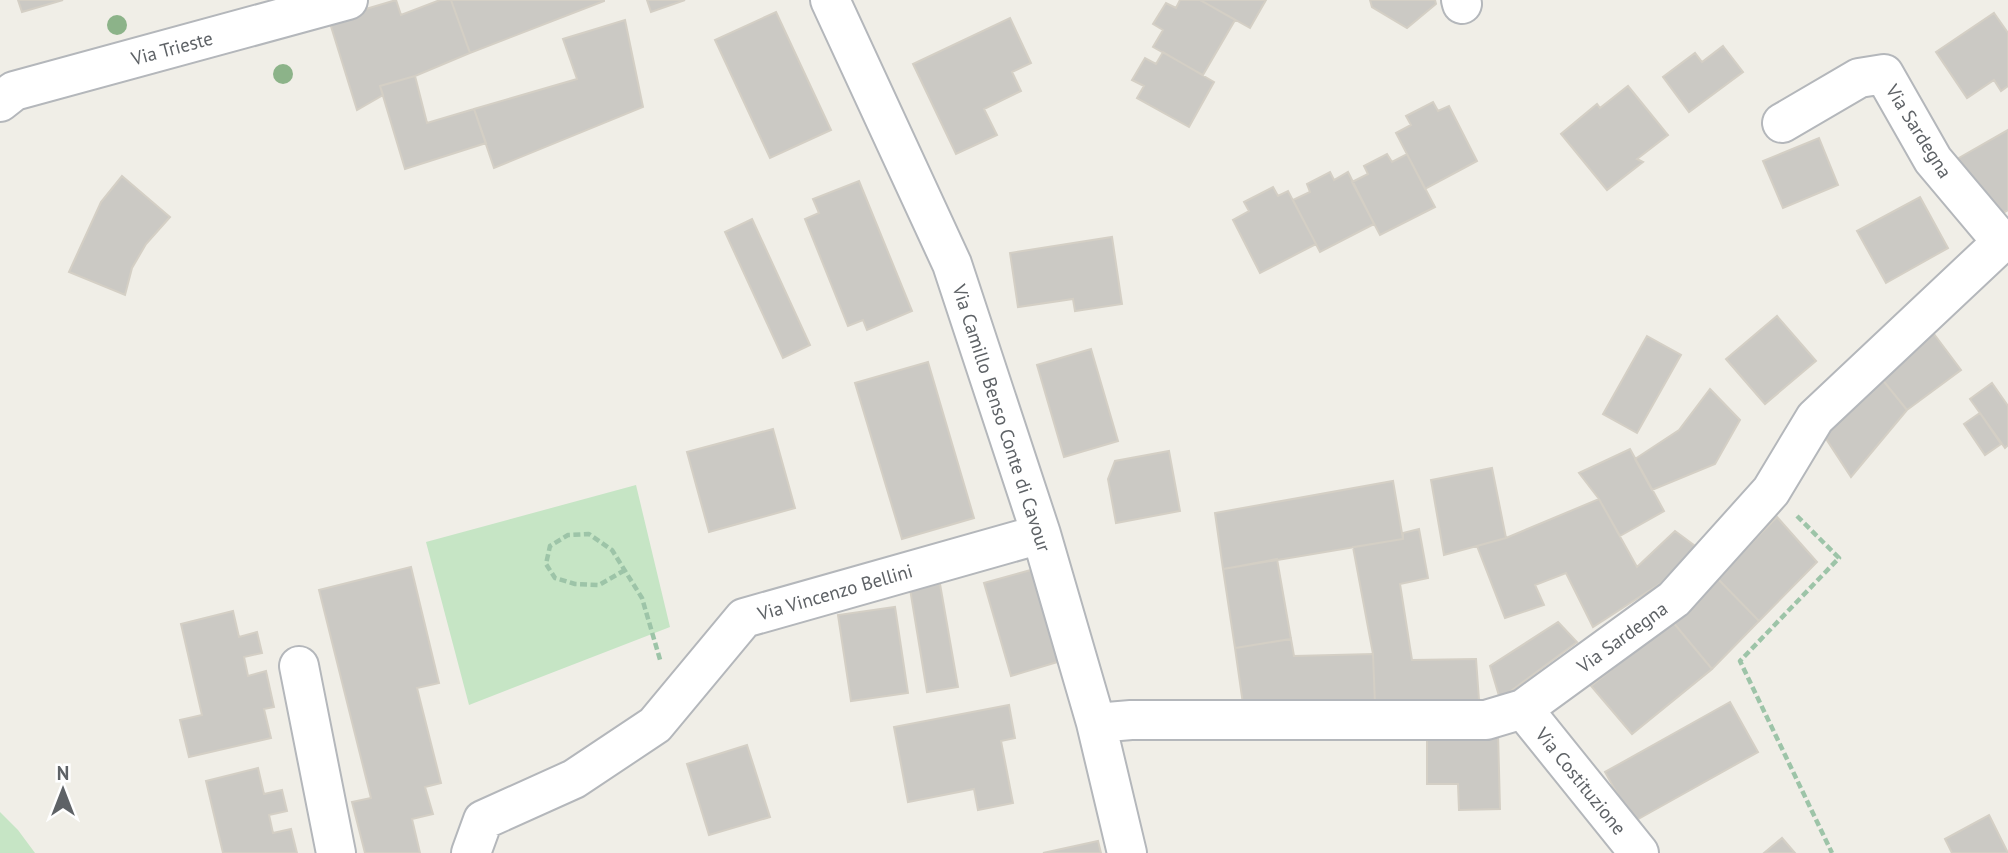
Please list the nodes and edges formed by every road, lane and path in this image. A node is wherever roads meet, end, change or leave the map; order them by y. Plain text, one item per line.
1 (348, 0) edge
2 (830, 0) edge
3 (0, 102) edge
4 (1782, 123) dead end
5 (2005, 240) edge
6 (1771, 491) junction
7 (1041, 534) junction
8 (625, 570) junction
9 (299, 666) dead end
10 (685, 689) junction
11 (1523, 709) junction
12 (1096, 723) junction
13 (335, 853) edge
14 (471, 853) edge
15 (1127, 853) edge
16 (1639, 853) edge
17 (1832, 853) edge

1 - 3 street, Via Trieste
2 - 7 street, Via Camillo Benso Conte di Cavour
4 - 5 street, Via Sardegna
5 - 6 street, Via Sardegna
6 - 11 street, Via Sardegna
6 - 17 path
7 - 10 street, Via Vincenzo Bellini
7 - 12 street, Via Camillo Benso Conte di Cavour
8 - 8 path
8 - 10 path
9 - 13 street
10 - 14 street, Via Vincenzo Bellini
11 - 12 street, Via Sardegna
11 - 16 street, Via Costituzione
12 - 15 street, Via Camillo Benso Conte di Cavour

